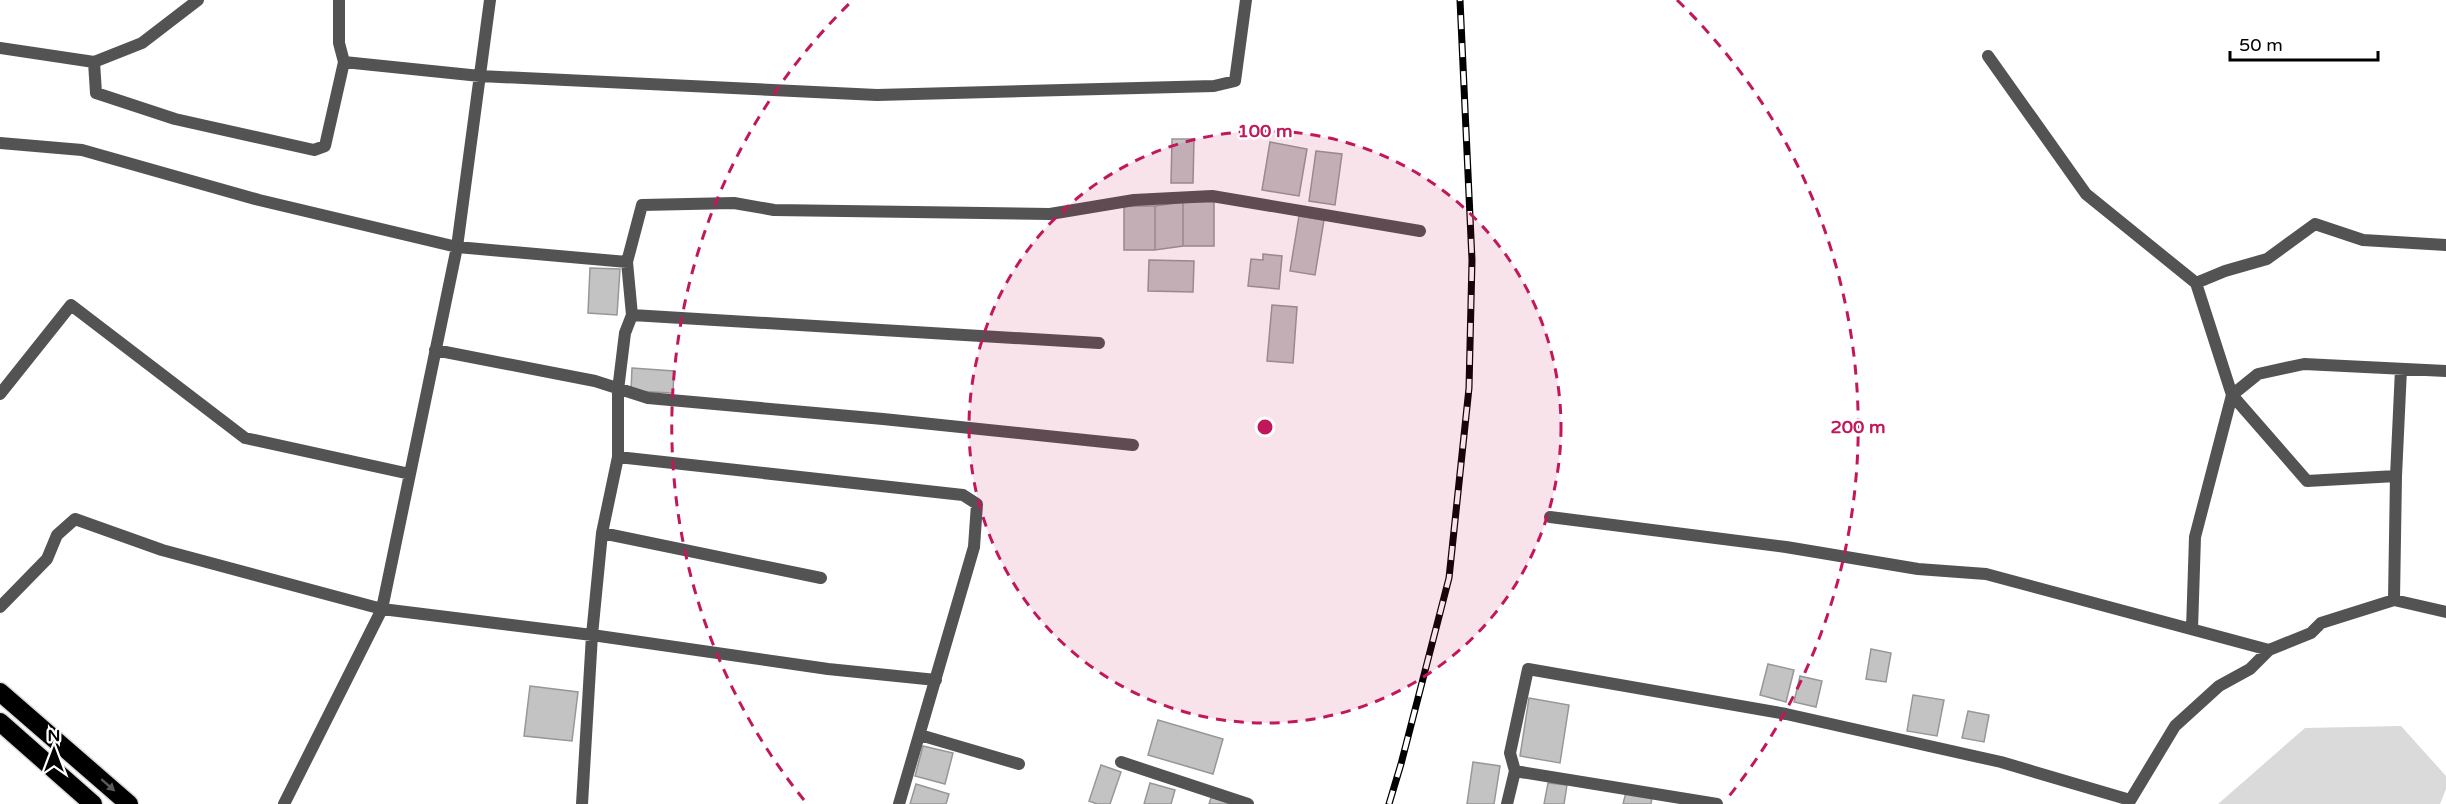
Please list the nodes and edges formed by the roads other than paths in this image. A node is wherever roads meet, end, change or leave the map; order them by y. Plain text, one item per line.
1 (198, 0) edge
2 (339, 0) edge
3 (490, 0) edge
4 (1246, 0) edge
5 (0, 48) edge
6 (1988, 56) dead end
7 (94, 62) junction
8 (344, 62) junction
9 (480, 76) junction
10 (0, 144) edge
11 (1420, 231) dead end
12 (2446, 245) edge
13 (457, 247) junction
14 (627, 262) junction
15 (2196, 283) junction
16 (632, 315) junction
17 (1099, 343) dead end
18 (435, 350) junction
19 (2401, 369) junction
20 (2446, 371) edge
21 (618, 390) junction
22 (0, 394) edge
23 (2232, 395) junction
24 (1133, 445) dead end
25 (618, 457) junction
26 (410, 474) junction
27 (2396, 476) junction
28 (1550, 517) dead end
29 (602, 533) junction
30 (821, 578) dead end
31 (2394, 600) junction
32 (0, 607) edge
33 (382, 609) junction
34 (2446, 612) edge
35 (2192, 629) junction
36 (592, 635) junction
37 (2269, 650) junction
38 (936, 680) junction
39 (0, 692) edge
40 (0, 722) edge
41 (920, 735) junction
42 (1121, 762) dead end
43 (1019, 764) dead end
44 (1515, 771) junction
45 (2129, 802) edge
46 (93, 804) edge
47 (129, 804) edge
48 (284, 804) edge
49 (582, 804) edge
50 (899, 804) edge
51 (1248, 804) edge
52 (1508, 804) edge
53 (1717, 804) edge

1 - 7 street
2 - 8 street
3 - 9 street
4 - 9 street
5 - 7 street
6 - 15 street
7 - 8 street
8 - 9 street
9 - 13 street
10 - 13 street
11 - 14 street
12 - 15 street
13 - 14 street
13 - 18 street
14 - 16 street
15 - 23 street
16 - 17 street
16 - 21 street
18 - 21 street
18 - 26 street
19 - 20 street
19 - 23 street
19 - 27 street
21 - 24 street
21 - 25 street
22 - 26 street
23 - 27 street
23 - 35 street
25 - 29 street
25 - 38 street
26 - 33 street
27 - 31 street
28 - 35 street
29 - 30 street
29 - 36 street
31 - 34 street
31 - 37 street
32 - 33 street
33 - 36 street
33 - 48 street
35 - 37 street
36 - 38 street
36 - 49 street
37 - 45 street
38 - 41 street
39 -> 47 highway
40 - 46 highway
41 - 43 street
41 - 50 street
42 - 51 street
44 - 45 street
44 - 52 street
44 - 53 street

